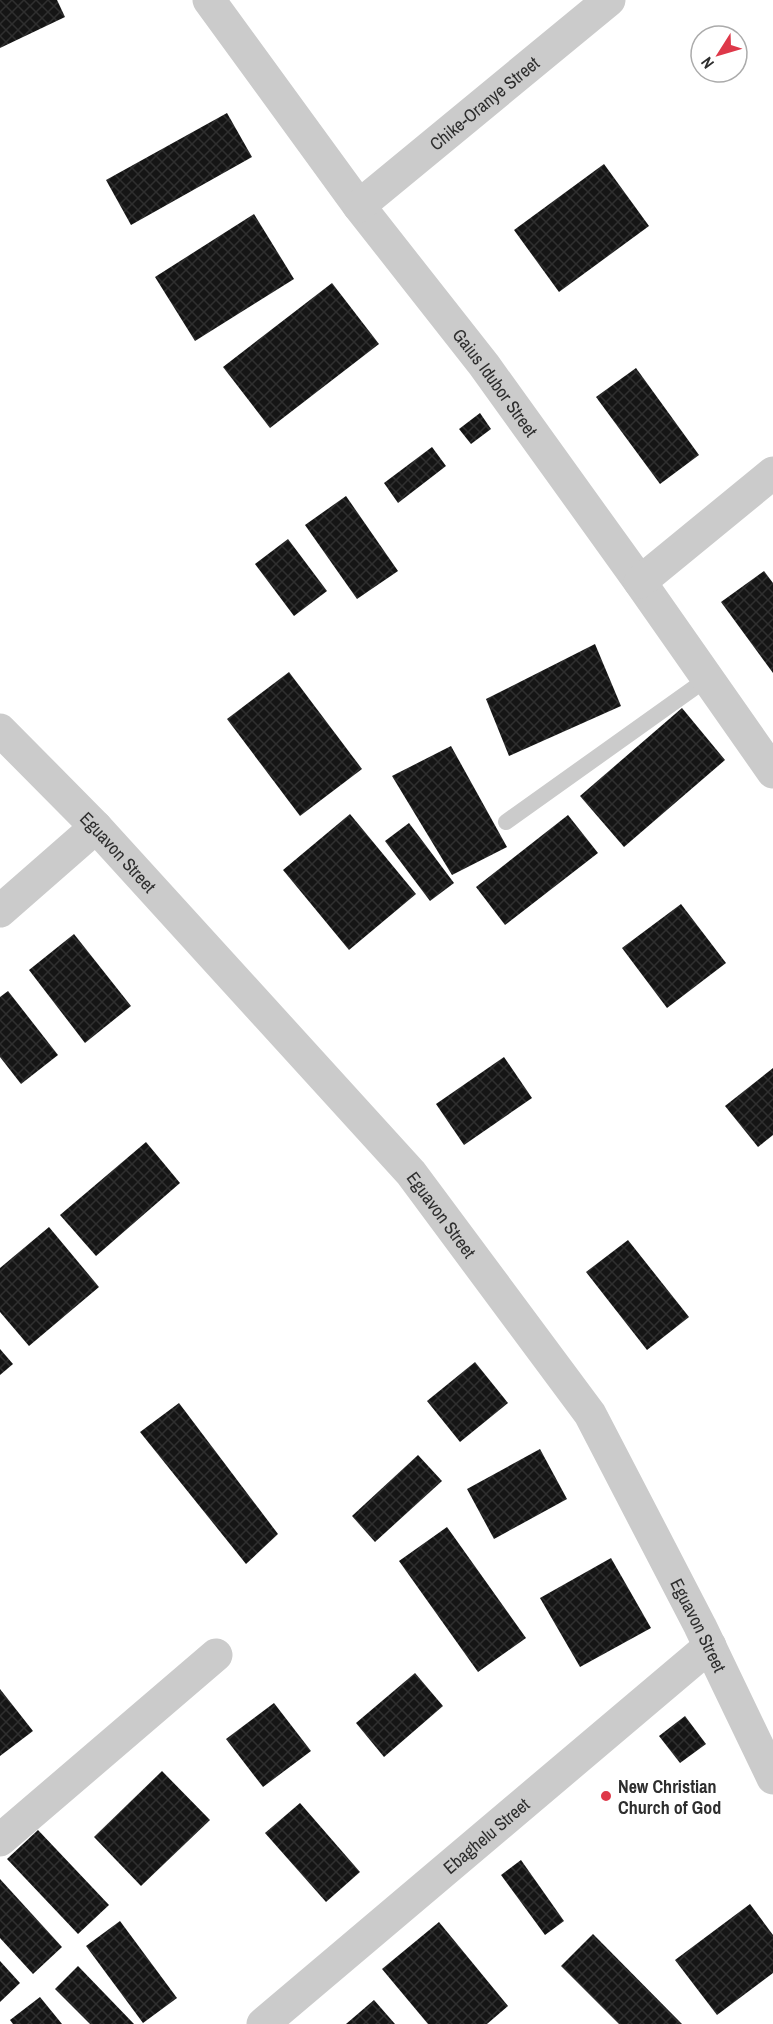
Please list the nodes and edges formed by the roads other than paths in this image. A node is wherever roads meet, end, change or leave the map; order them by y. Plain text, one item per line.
1 (208, 0) edge
2 (609, 0) edge
3 (359, 206) junction
4 (773, 473) edge
5 (640, 582) junction
6 (708, 678) junction
7 (0, 730) edge
8 (773, 772) edge
9 (506, 822) dead end
10 (96, 827) junction
11 (0, 910) edge
12 (710, 1646) junction
13 (216, 1654) dead end
14 (773, 1778) edge
15 (0, 1840) edge
16 (263, 2024) edge

1 - 3 street, Gaius Idubor Street
2 - 3 street, Chike-Oranye Street
3 - 5 street, Gaius Idubor Street
4 - 5 street
5 - 6 street, Gaius Idubor Street
6 - 8 street, Gaius Idubor Street
6 - 9 lane
7 - 10 street, Eguavon Street
10 - 11 street
10 - 12 street, Eguavon Street
12 - 14 street, Eguavon Street
12 - 16 street, Ebaghelu Street
13 - 15 street

